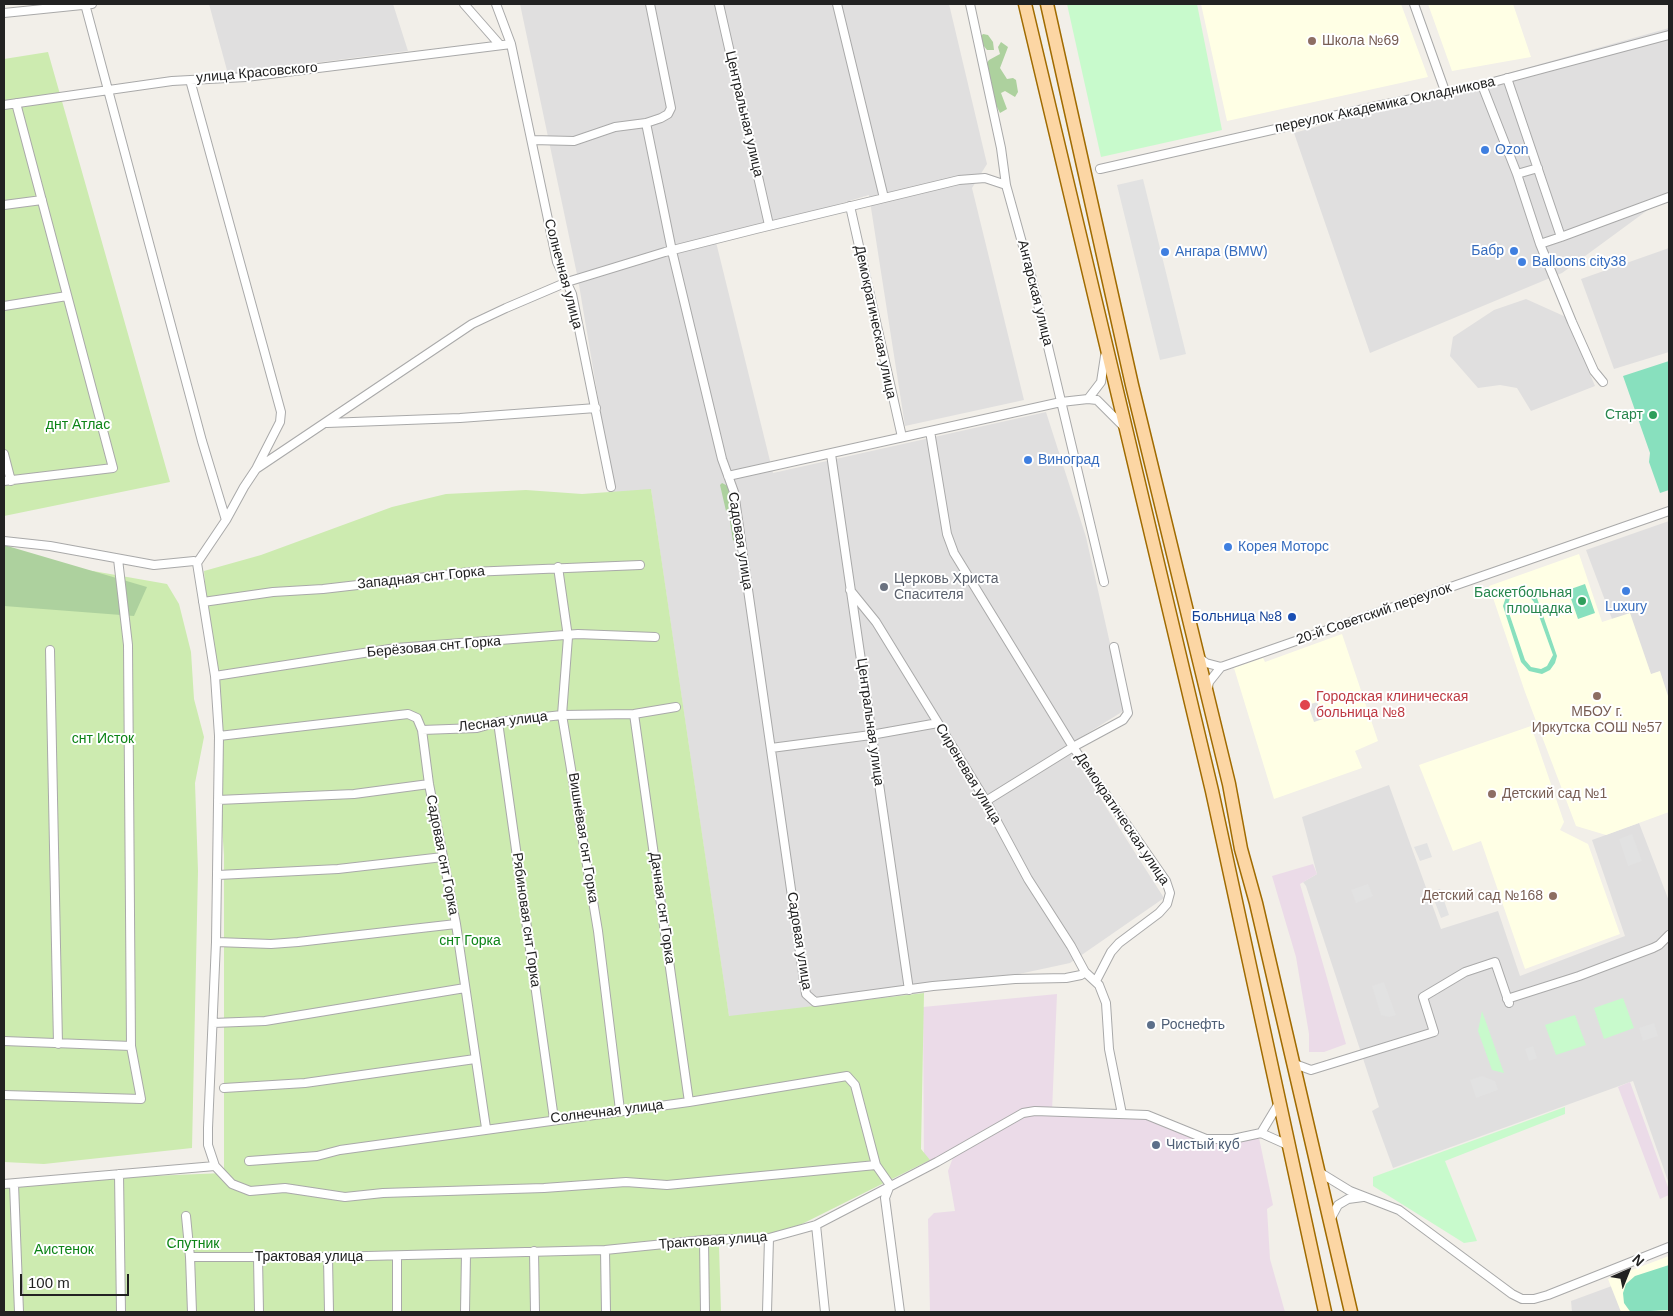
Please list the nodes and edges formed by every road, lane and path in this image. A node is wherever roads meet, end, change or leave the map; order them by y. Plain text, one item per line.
1 (84, 4) edge
2 (92, 4) edge
3 (464, 4) edge
4 (496, 4) edge
5 (650, 4) edge
6 (719, 4) edge
7 (837, 4) edge
8 (970, 4) edge
9 (1025, 4) edge
10 (1047, 4) edge
11 (1414, 4) edge
12 (4, 13) edge
13 (1669, 35) edge
14 (511, 44) junction
15 (500, 45) junction
16 (1507, 78) junction
17 (190, 80) junction
18 (1482, 85) junction
19 (107, 90) junction
20 (1445, 91) junction
21 (16, 103) junction
22 (4, 105) edge
23 (646, 123) junction
24 (532, 140) junction
25 (1080, 153) junction
26 (1538, 168) junction
27 (1100, 169) junction
28 (1517, 174) junction
29 (1006, 185) junction
30 (1088, 190) junction
31 (1669, 196) edge
32 (884, 198) junction
33 (42, 200) junction
34 (4, 205) edge
35 (850, 206) junction
36 (769, 225) junction
37 (1561, 237) junction
38 (1540, 244) junction
39 (672, 251) junction
40 (567, 282) junction
41 (67, 296) junction
42 (4, 306) edge
43 (1107, 348) junction
44 (1603, 382) dead end
45 (1088, 399) junction
46 (1061, 402) junction
47 (596, 408) junction
48 (328, 423) junction
49 (930, 431) junction
50 (1126, 431) junction
51 (902, 437) junction
52 (4, 454) edge
53 (830, 454) junction
54 (256, 469) junction
55 (728, 476) junction
56 (8, 481) edge
57 (611, 487) dead end
58 (1669, 511) edge
59 (226, 520) junction
60 (4, 541) edge
61 (118, 559) junction
62 (197, 563) junction
63 (640, 565) dead end
64 (558, 567) junction
65 (1104, 582) dead end
66 (850, 590) junction
67 (203, 602) junction
68 (568, 637) junction
69 (655, 637) dead end
70 (1114, 647) dead end
71 (50, 650) dead end
72 (1197, 656) junction
73 (1221, 667) junction
74 (215, 676) junction
75 (1207, 693) junction
76 (676, 707) dead end
77 (634, 714) junction
78 (562, 715) junction
79 (498, 722) junction
80 (938, 723) junction
81 (422, 730) junction
82 (871, 735) junction
83 (219, 736) junction
84 (1073, 747) junction
85 (771, 748) junction
86 (428, 784) junction
87 (218, 800) junction
88 (986, 801) junction
89 (443, 857) junction
90 (218, 875) junction
91 (456, 924) junction
92 (1669, 935) edge
93 (216, 942) junction
94 (1085, 972) junction
95 (1096, 981) junction
96 (465, 988) junction
97 (909, 990) junction
98 (213, 1023) junction
99 (4, 1041) edge
100 (58, 1044) junction
101 (131, 1046) junction
102 (475, 1059) junction
103 (1292, 1062) junction
104 (1311, 1070) junction
105 (224, 1088) dead end
106 (1299, 1091) junction
107 (4, 1095) edge
108 (689, 1102) junction
109 (1279, 1103) junction
110 (620, 1110) junction
111 (1122, 1114) junction
112 (554, 1119) junction
113 (486, 1128) junction
114 (1261, 1133) junction
115 (1290, 1146) junction
116 (249, 1162) dead end
117 (876, 1165) junction
118 (216, 1166) junction
119 (1318, 1171) junction
120 (119, 1174) junction
121 (4, 1184) edge
122 (14, 1184) junction
123 (890, 1185) junction
124 (1365, 1197) junction
125 (186, 1216) dead end
126 (1330, 1223) junction
127 (816, 1225) junction
128 (769, 1238) junction
129 (704, 1240) junction
130 (1669, 1247) edge
131 (605, 1250) junction
132 (534, 1251) junction
133 (466, 1254) junction
134 (397, 1256) junction
135 (190, 1257) junction
136 (328, 1257) junction
137 (258, 1258) junction
138 (19, 1312) edge
139 (121, 1312) edge
140 (192, 1312) edge
141 (259, 1312) edge
142 (329, 1312) edge
143 (397, 1312) edge
144 (465, 1312) edge
145 (535, 1312) edge
146 (606, 1312) edge
147 (705, 1312) edge
148 (768, 1312) edge
149 (825, 1312) edge
150 (900, 1312) edge
151 (1325, 1312) edge
152 (1351, 1312) edge

1 - 2 street
1 - 12 street
1 - 19 street
3 - 15 street
4 - 14 street, Солнечная улица
5 - 23 street
6 - 36 street, Центральная улица
7 - 32 street
8 - 29 street, Ангарская улица
9 - 43 main road
10 - 25 main road
11 - 20 street
13 - 16 street, переулок Академика Окладникова
14 - 15 street, улица Красовского
14 - 24 street, Солнечная улица
15 - 17 street, улица Красовского
16 - 18 street, переулок Академика Окладникова
16 - 26 street
17 - 19 street, улица Красовского
17 - 54 street
18 - 20 street, переулок Академика Окладникова
18 - 28 street
19 - 21 street, улица Красовского
19 - 59 street
20 - 27 street, переулок Академика Окладникова
21 - 22 street, улица Красовского
21 - 33 street
23 - 24 street
23 - 39 street, Садовая улица
24 - 40 street, Солнечная улица
25 - 27 street
25 - 30 main road
26 - 28 street
26 - 37 street
27 - 30 street
28 - 38 street
29 - 32 street
29 - 46 street, Ангарская улица
30 - 72 main road
31 - 37 street
32 - 35 street
33 - 34 street
33 - 41 street
35 - 36 street
35 - 51 street, Демократическая улица
36 - 39 street
37 - 38 street
38 - 44 street
39 - 40 street
39 - 55 street, Садовая улица
40 - 47 street, Солнечная улица
40 - 48 street
41 - 42 street
41 - 56 street
43 - 45 street
43 - 50 main road
45 - 46 street
45 - 50 street
46 - 49 street
46 - 65 street, Ангарская улица
47 - 48 street
47 - 57 street, Солнечная улица
48 - 54 street
49 - 51 street
49 - 84 street, Демократическая улица
50 - 109 main road
51 - 53 street
52 - 56 street
53 - 55 street
53 - 66 street, Центральная улица
54 - 59 street
55 - 85 street, Садовая улица
58 - 73 street, 20-й Советский переулок
59 - 62 street
60 - 61 street
61 - 62 street
61 - 101 street
62 - 67 street
63 - 64 street, Западная снт Горка
64 - 67 street, Западная снт Горка
64 - 68 street, Вишнёвая снт Горка
66 - 80 street, Сиреневая улица
66 - 82 street, Центральная улица
67 - 74 street
68 - 69 street, Берёзовая снт Горка
68 - 74 street, Берёзовая снт Горка
68 - 78 street, Вишнёвая снт Горка
70 - 84 street
71 - 100 street
72 - 73 street
72 - 75 main road
73 - 75 street
74 - 83 street
75 - 103 main road
76 - 77 street, Лесная улица
77 - 78 street, Лесная улица
77 - 108 street, Дачная снт Горка
78 - 79 street, Лесная улица
78 - 110 street, Вишнёвая снт Горка
79 - 81 street, Лесная улица
79 - 112 street, Рябиновая снт Горка
80 - 82 street
80 - 88 street, Сиреневая улица
81 - 83 street
81 - 86 street, Садовая снт Горка
82 - 85 street
82 - 97 street, Центральная улица
83 - 87 street
84 - 88 street, Демократическая улица
84 - 95 street, Демократическая улица
85 - 97 street, Садовая улица
86 - 87 street
86 - 89 street, Садовая снт Горка
87 - 90 street
88 - 94 street, Сиреневая улица
89 - 90 street
89 - 91 street, Садовая снт Горка
90 - 93 street
91 - 93 street
91 - 96 street, Садовая снт Горка
92 - 104 street
93 - 98 street
94 - 95 street, Сиреневая улица
94 - 97 street, Садовая улица
95 - 111 street
96 - 98 street
96 - 102 street, Садовая снт Горка
98 - 118 street
99 - 100 street
100 - 101 street
101 - 107 street
102 - 105 street
102 - 113 street, Садовая снт Горка
103 - 104 street
103 - 106 main road
104 - 106 street
106 - 119 main road
108 - 110 street, Солнечная улица
108 - 117 street, Солнечная улица
109 - 114 street
109 - 115 main road
110 - 112 street, Солнечная улица
111 - 114 street, Трактовая улица
111 - 123 street, Трактовая улица
112 - 113 street, Солнечная улица
113 - 116 street, Солнечная улица
114 - 115 street
115 - 151 main road
117 - 118 street
117 - 123 street, Солнечная улица
118 - 120 street
119 - 124 street
119 - 126 main road
120 - 122 street
120 - 139 street
121 - 122 street
122 - 138 street
123 - 127 street, Трактовая улица
123 - 150 street
124 - 126 street
124 - 130 street
125 - 135 street
126 - 152 main road
127 - 128 street, Трактовая улица
127 - 149 street
128 - 129 street, Трактовая улица
128 - 148 street
129 - 131 street, Трактовая улица
129 - 147 street
131 - 132 street, Трактовая улица
131 - 146 street
132 - 133 street, Трактовая улица
132 - 145 street
133 - 134 street, Трактовая улица
133 - 144 street
134 - 136 street, Трактовая улица
134 - 143 street
135 - 137 street, Трактовая улица
135 - 140 street
136 - 137 street, Трактовая улица
136 - 142 street
137 - 141 street

